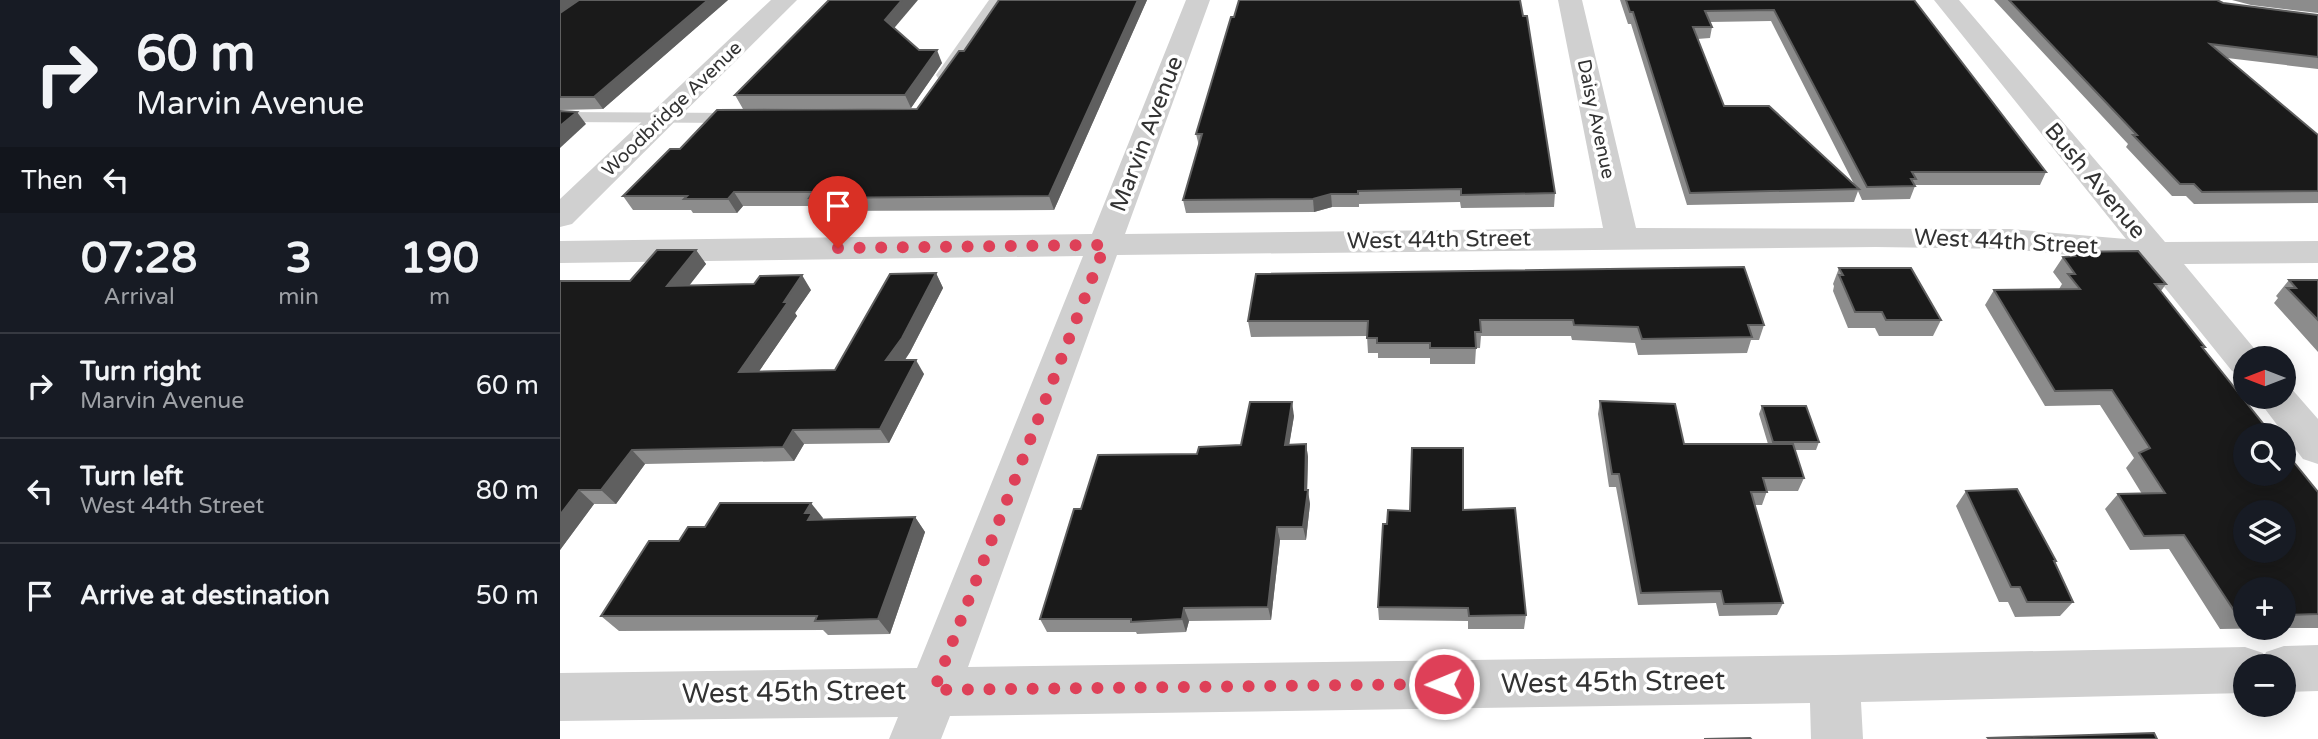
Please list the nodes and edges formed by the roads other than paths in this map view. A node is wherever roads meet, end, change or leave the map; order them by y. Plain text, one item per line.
1 (785, 0) edge
2 (996, 0) edge
3 (1198, 0) edge
4 (1570, 0) edge
5 (1946, 0) edge
6 (933, 92) edge
7 (560, 117) edge
8 (753, 117) edge
9 (663, 118) junction
10 (560, 217) edge
11 (1622, 238) junction
12 (1105, 245) junction
13 (560, 252) edge
14 (2318, 252) edge
15 (2155, 253) junction
16 (2233, 347) edge
17 (2287, 410) edge
18 (2318, 448) edge
19 (2318, 668) edge
20 (2296, 669) edge
21 (2233, 670) edge
22 (1835, 679) junction
23 (934, 690) junction
24 (560, 697) edge
25 (915, 739) edge
26 (1837, 739) edge

1 - 9 street, Woodbridge Avenue
2 - 6 lane
3 - 12 street, Marvin Avenue
4 - 11 street, Daisy Avenue
5 - 15 street, Bush Avenue
7 - 9 lane
8 - 9 lane
9 - 10 street, Woodbridge Avenue
11 - 12 street, West 44th Street
11 - 15 street, West 44th Street
12 - 13 street, West 44th Street
12 - 23 street, Marvin Avenue
14 - 15 street, West 44th Street
15 - 16 street, Bush Avenue
17 - 18 street
19 - 20 street
21 - 22 street, West 45th Street
22 - 23 street, West 45th Street
22 - 26 street
23 - 24 street, West 45th Street
23 - 25 street, Marvin Avenue

